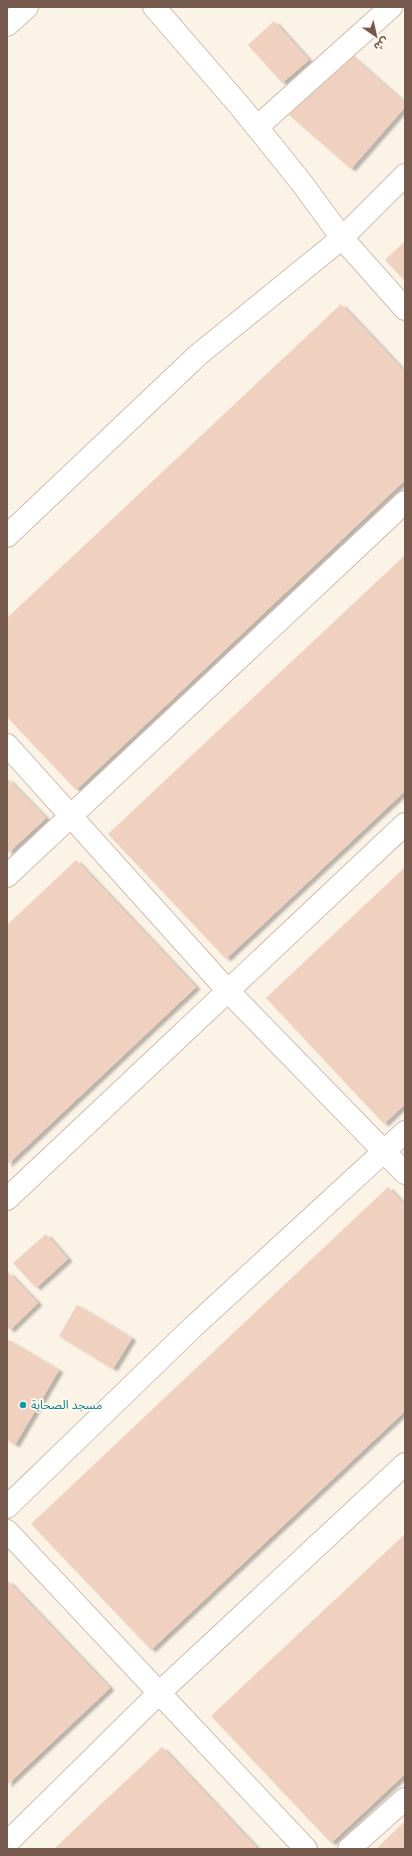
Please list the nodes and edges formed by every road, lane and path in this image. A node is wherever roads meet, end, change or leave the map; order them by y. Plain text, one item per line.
1 (27, 7) edge
2 (154, 7) edge
3 (391, 7) edge
4 (7, 25) edge
5 (257, 127) junction
6 (405, 176) edge
7 (342, 238) junction
8 (405, 309) edge
9 (405, 502) edge
10 (7, 536) edge
11 (7, 745) edge
12 (70, 815) junction
13 (405, 824) edge
14 (7, 876) edge
15 (228, 991) junction
16 (405, 1132) edge
17 (384, 1151) junction
18 (405, 1173) edge
19 (7, 1199) edge
20 (405, 1464) edge
21 (7, 1507) edge
22 (7, 1531) edge
23 (158, 1694) junction
24 (405, 1799) edge
25 (7, 1843) edge
26 (306, 1849) edge
27 (349, 1849) edge

1 - 4 street
2 - 5 street
3 - 5 street
5 - 7 street
6 - 7 street
7 - 8 street
7 - 10 street
9 - 12 street
11 - 12 street
12 - 14 street
12 - 15 street
13 - 15 street
15 - 17 street
15 - 19 street
16 - 17 street
17 - 18 street
17 - 21 street
20 - 23 street
22 - 23 street
23 - 25 street
23 - 26 street
24 - 27 street

